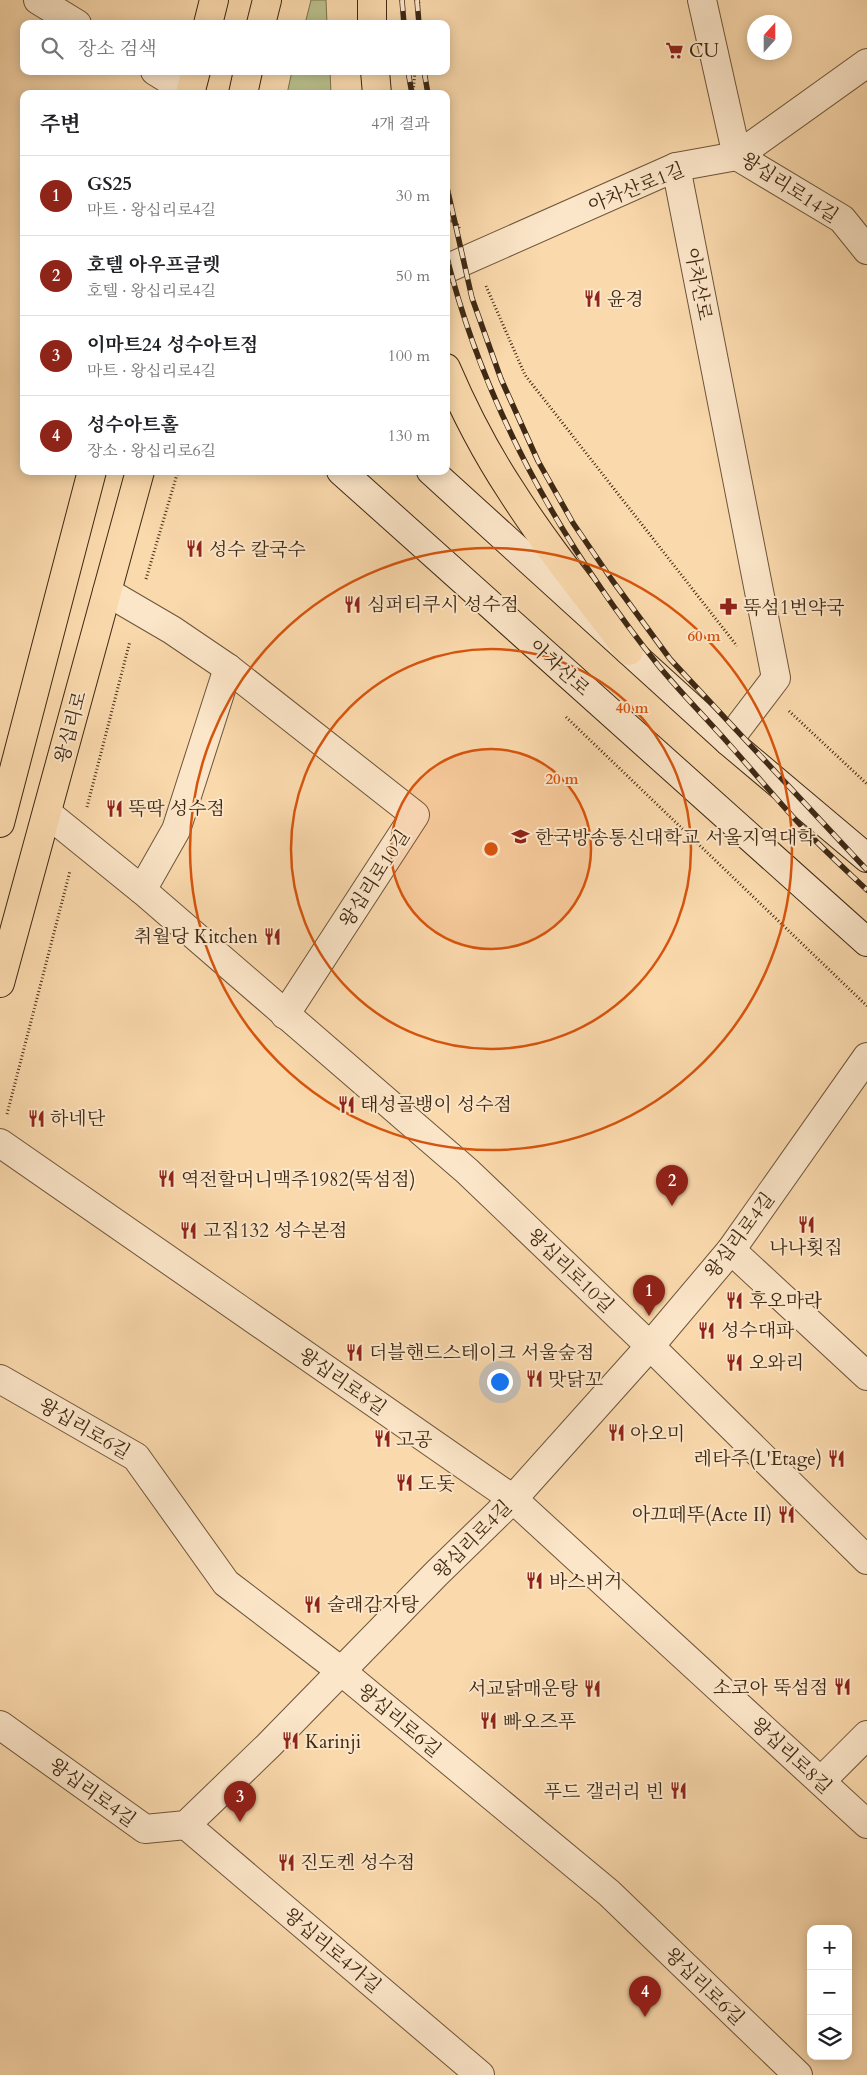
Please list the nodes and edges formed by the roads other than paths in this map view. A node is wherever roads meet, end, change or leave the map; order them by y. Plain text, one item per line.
1 (38, 0) edge
2 (214, 0) edge
3 (267, 0) edge
4 (372, 0) edge
5 (702, 0) edge
6 (70, 20) edge
7 (209, 20) edge
8 (262, 20) edge
9 (372, 20) edge
10 (867, 63) edge
11 (164, 75) edge
12 (247, 75) edge
13 (375, 75) edge
14 (192, 88) edge
15 (244, 90) edge
16 (377, 90) edge
17 (737, 156) junction
18 (676, 167) junction
19 (867, 250) edge
20 (450, 266) edge
21 (450, 377) edge
22 (91, 475) edge
23 (139, 475) edge
24 (345, 475) edge
25 (435, 475) edge
26 (107, 592) junction
27 (629, 651) junction
28 (228, 668) junction
29 (728, 740) junction
30 (47, 813) junction
31 (0, 823) edge
32 (867, 858) edge
33 (142, 890) junction
34 (867, 942) edge
35 (0, 983) edge
36 (285, 1015) junction
37 (867, 1057) edge
38 (0, 1144) edge
39 (731, 1250) junction
40 (650, 1346) junction
41 (867, 1376) edge
42 (0, 1379) edge
43 (513, 1499) junction
44 (867, 1560) edge
45 (341, 1671) junction
46 (0, 1726) edge
47 (867, 1735) edge
48 (821, 1782) junction
49 (867, 1824) edge
50 (186, 1826) junction
51 (480, 2075) edge
52 (798, 2075) edge

1 - 6 street
2 - 7 main road
3 - 8 main road
4 - 9 main road
5 - 17 street, 왕십리로14길
10 - 17 street, 아차산로1길
11 - 14 street
12 - 15 main road
13 - 16 main road
17 - 18 street, 아차산로1길
17 - 19 street, 왕십리로14길
18 - 20 street, 아차산로1길
18 - 29 street, 아차산로
21 - 27 main road
22 - 31 main road
23 - 26 main road, 왕십리로
24 - 34 street, 아차산로
25 - 27 street
26 - 28 street, 왕십리로10길
26 - 30 main road, 왕십리로
27 - 29 street
28 - 33 street
28 - 36 street, 왕십리로10길
29 - 32 street
30 - 33 street, 왕십리로10길
30 - 35 main road, 왕십리로
33 - 36 street, 왕십리로10길
36 - 40 street, 왕십리로10길
37 - 39 street, 왕십리로4길
38 - 43 street, 왕십리로8길
39 - 40 street, 왕십리로4길
39 - 41 street
40 - 43 street, 왕십리로4길
40 - 44 street, 왕십리로10길
42 - 45 street, 왕십리로6길
43 - 45 street, 왕십리로4길
43 - 48 street, 왕십리로8길
45 - 50 street, 왕십리로4길
45 - 52 street, 왕십리로6길
46 - 50 street, 왕십리로4길
47 - 48 street
48 - 49 street, 왕십리로8길
50 - 51 street, 왕십리로4가길

